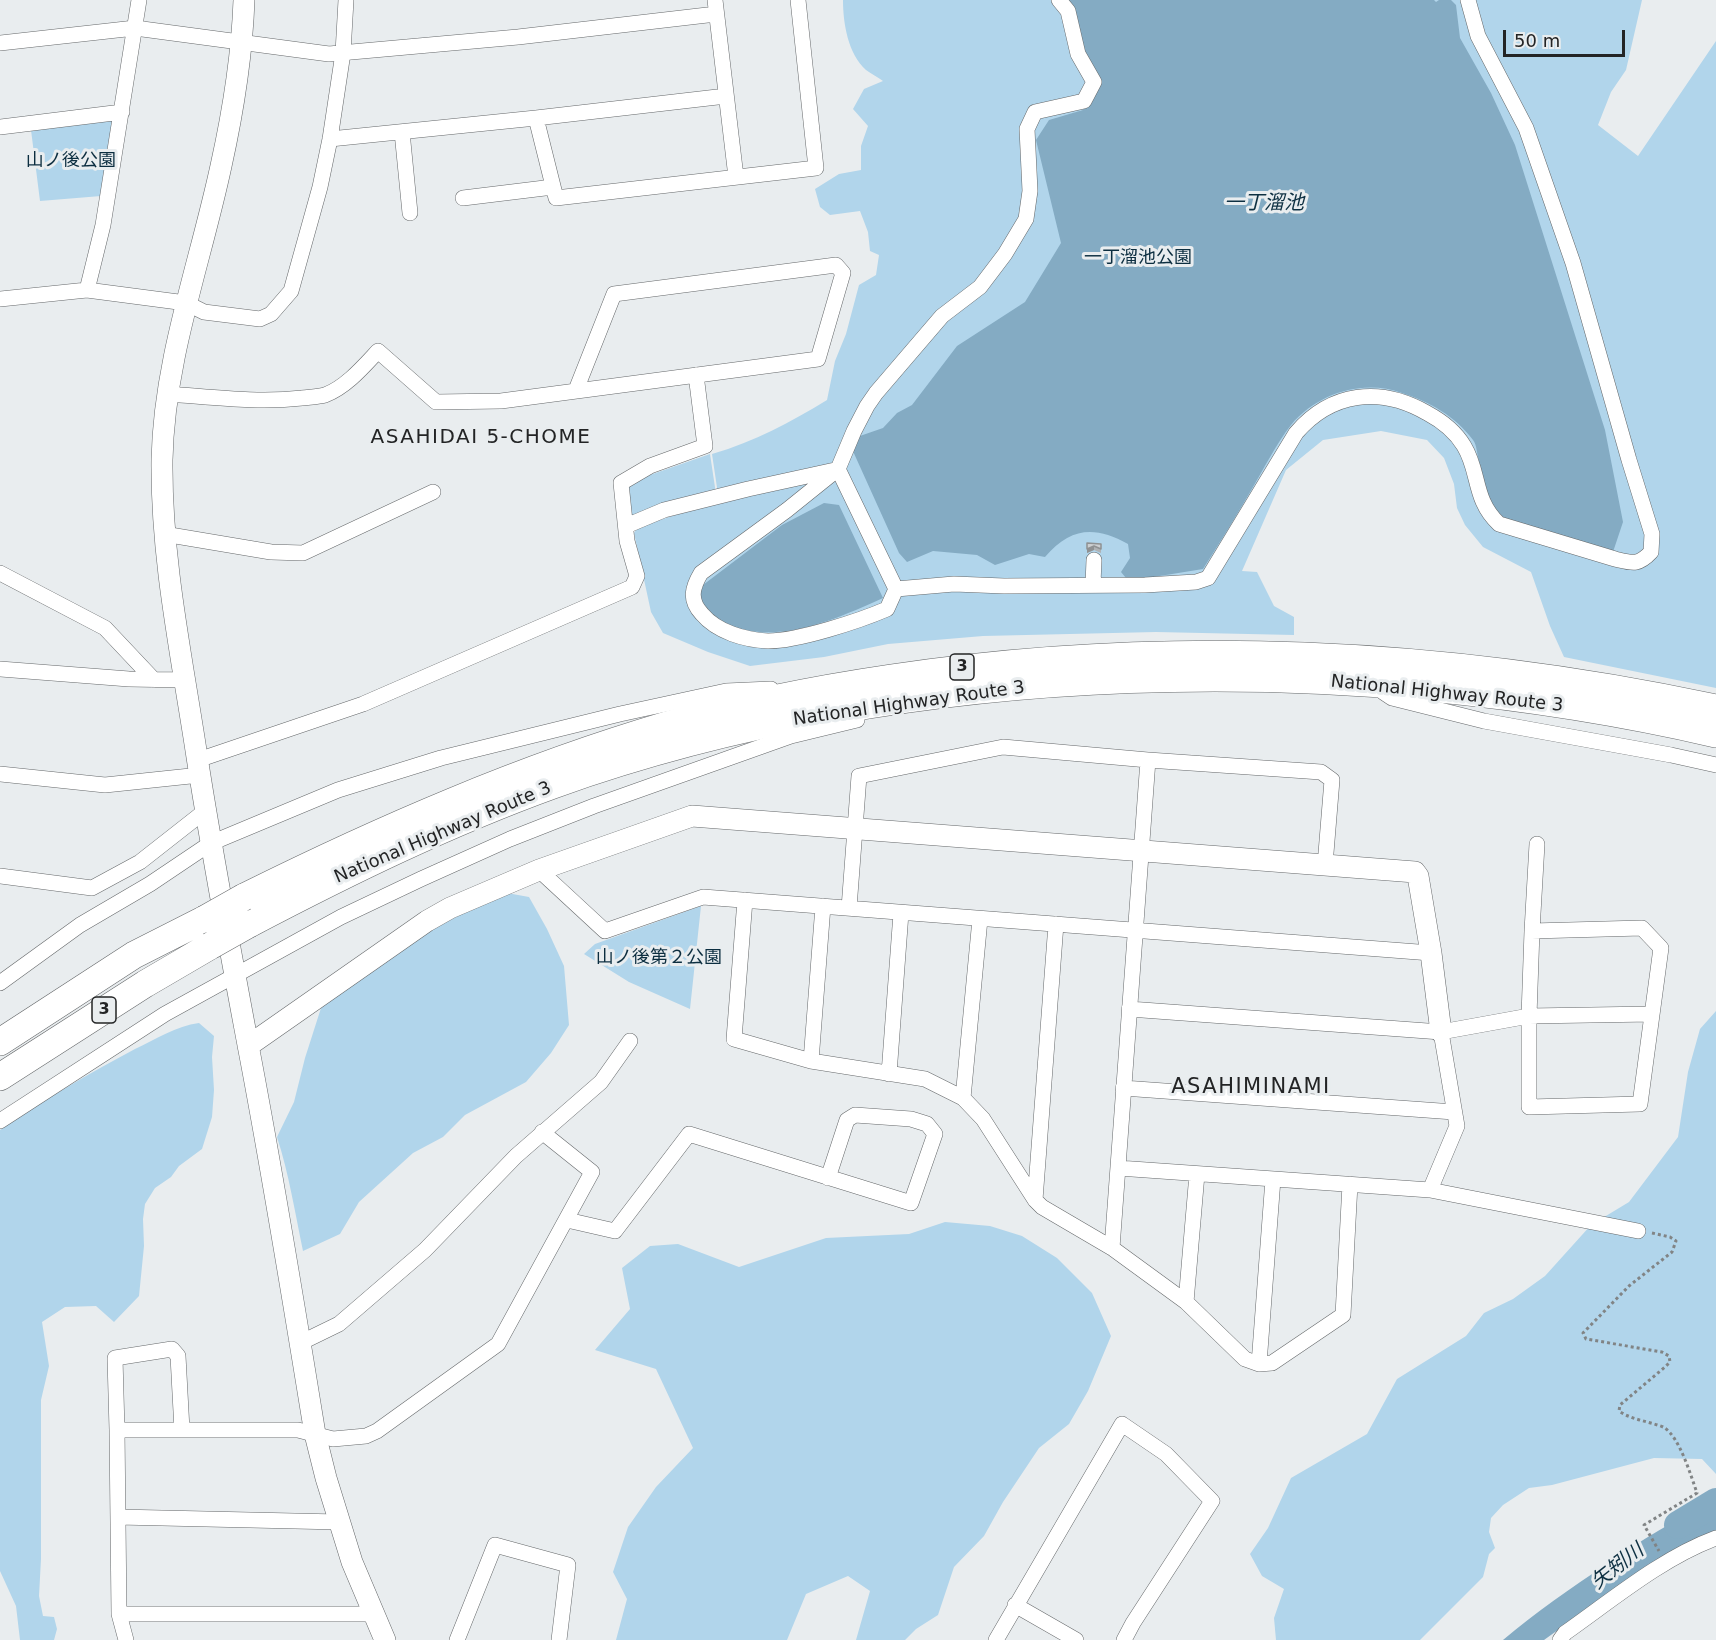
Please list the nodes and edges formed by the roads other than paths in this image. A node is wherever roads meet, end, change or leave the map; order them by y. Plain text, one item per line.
1 (139, 0) edge
2 (244, 0) edge
3 (346, 0) edge
4 (798, 0) edge
5 (1059, 0) edge
6 (1468, 0) edge
7 (715, 7) edge
8 (135, 28) junction
9 (243, 42) junction
10 (0, 43) edge
11 (343, 53) junction
12 (726, 96) junction
13 (122, 112) junction
14 (536, 118) junction
15 (0, 127) edge
16 (402, 132) junction
17 (330, 139) junction
18 (736, 177) junction
19 (553, 188) junction
20 (463, 198) dead end
21 (410, 213) dead end
22 (87, 290) junction
23 (0, 299) edge
24 (186, 303) junction
25 (696, 375) junction
26 (576, 390) junction
27 (168, 394) junction
28 (838, 469) junction
29 (433, 492) dead end
30 (626, 526) junction
31 (164, 534) junction
32 (1094, 560) dead end
33 (0, 573) edge
34 (1093, 584) junction
35 (897, 589) junction
36 (0, 669) edge
37 (154, 680) junction
38 (184, 680) junction
39 (1368, 683) junction
40 (835, 686) junction
41 (968, 692) junction
42 (1716, 708) edge
43 (1716, 734) edge
44 (1148, 760) junction
45 (1716, 765) edge
46 (199, 767) junction
47 (0, 774) edge
48 (205, 811) junction
49 (856, 829) junction
50 (211, 843) junction
51 (1537, 844) dead end
52 (1140, 850) junction
53 (1325, 864) junction
54 (539, 870) junction
55 (0, 876) edge
56 (745, 900) junction
57 (823, 906) junction
58 (849, 908) junction
59 (901, 913) junction
60 (980, 919) junction
61 (1056, 924) junction
62 (1135, 930) junction
63 (1532, 931) junction
64 (1431, 952) junction
65 (234, 975) junction
66 (0, 983) edge
67 (1129, 1009) junction
68 (1652, 1014) junction
69 (1529, 1016) junction
70 (1441, 1032) junction
71 (630, 1041) dead end
72 (0, 1042) edge
73 (248, 1046) junction
74 (811, 1061) junction
75 (889, 1074) junction
76 (0, 1077) edge
77 (1123, 1088) junction
78 (963, 1098) junction
79 (1454, 1112) junction
80 (0, 1121) edge
81 (542, 1132) junction
82 (1118, 1168) junction
83 (1197, 1174) junction
84 (828, 1178) junction
85 (1273, 1179) junction
86 (1350, 1184) junction
87 (1430, 1190) junction
88 (1035, 1200) junction
89 (567, 1220) junction
90 (1638, 1231) road end
91 (1112, 1248) junction
92 (1186, 1302) junction
93 (300, 1343) junction
94 (1259, 1364) junction
95 (117, 1430) junction
96 (182, 1430) junction
97 (315, 1434) junction
98 (118, 1517) junction
99 (339, 1522) junction
100 (1716, 1538) edge
101 (1015, 1605) junction
102 (118, 1614) junction
103 (374, 1614) junction
104 (126, 1640) edge
105 (386, 1640) edge
106 (457, 1640) edge
107 (559, 1640) edge
108 (996, 1640) edge
109 (1076, 1640) edge
110 (1124, 1640) edge
111 (1560, 1640) edge

1 - 8 street
2 - 9 street
3 - 11 street
4 - 18 street
5 - 28 street
6 - 34 street
7 - 11 street
7 - 12 street
8 - 9 street
8 - 10 street
8 - 13 street
9 - 11 street
9 - 24 street
11 - 17 street
12 - 14 street
12 - 18 street
13 - 15 street
13 - 22 street
14 - 16 street
14 - 19 street
16 - 17 street
16 - 21 street
17 - 24 street
18 - 19 street
19 - 20 street
22 - 23 street
22 - 24 street
24 - 27 street
25 - 26 street
25 - 26 street
25 - 30 street
26 - 27 street
27 - 31 street
28 - 30 street
28 - 35 street
28 - 35 street
29 - 31 street
30 - 46 street
31 - 38 street
32 - 34 street
33 - 37 street
34 - 35 street
36 - 37 street
37 - 38 street
38 - 46 street
39 - 41 highway, National Highway Route 3 / 3
39 - 43 highway, National Highway Route 3 / 3
39 - 45 street
40 - 42 highway, National Highway Route 3 / 3
40 - 50 street
40 - 72 highway, National Highway Route 3 / 3, bridge
41 - 65 street
41 - 76 highway, National Highway Route 3 / 3, bridge
44 - 49 street
44 - 52 street
44 - 53 street
46 - 47 street
46 - 48 street
48 - 50 street
48 - 55 street
49 - 52 street
49 - 54 street
49 - 58 street
50 - 65 street
50 - 66 street
51 - 63 street
52 - 53 street
52 - 62 street
53 - 64 street
54 - 56 street
54 - 73 street
56 - 57 street
56 - 74 street
57 - 58 street
57 - 74 street
58 - 59 street
59 - 60 street
59 - 75 street
60 - 61 street
60 - 78 street
61 - 62 street
61 - 88 street
62 - 64 street
62 - 67 street
63 - 68 street
63 - 69 street
64 - 70 street
65 - 73 street
65 - 80 street
67 - 70 street
67 - 77 street
68 - 69 street
68 - 69 street
69 - 70 street
70 - 79 street
71 - 81 street
73 - 93 street
74 - 75 street
75 - 78 street
77 - 79 street
77 - 82 street
78 - 88 street
79 - 87 street
81 - 89 street
81 - 93 street
82 - 83 street
82 - 91 street
83 - 85 street
83 - 92 street
84 - 84 street
84 - 89 street
85 - 86 street
85 - 94 street
86 - 87 street
86 - 94 street
87 - 90 street
88 - 91 street
89 - 97 street
91 - 92 street
92 - 94 street
93 - 97 street
95 - 96 street
95 - 96 street
95 - 98 street
96 - 97 street
97 - 99 street
98 - 99 street
98 - 102 street
99 - 103 street
100 - 111 street
101 - 108 street
101 - 109 street
101 - 110 street
102 - 103 street
102 - 104 street
103 - 105 street
106 - 107 street

